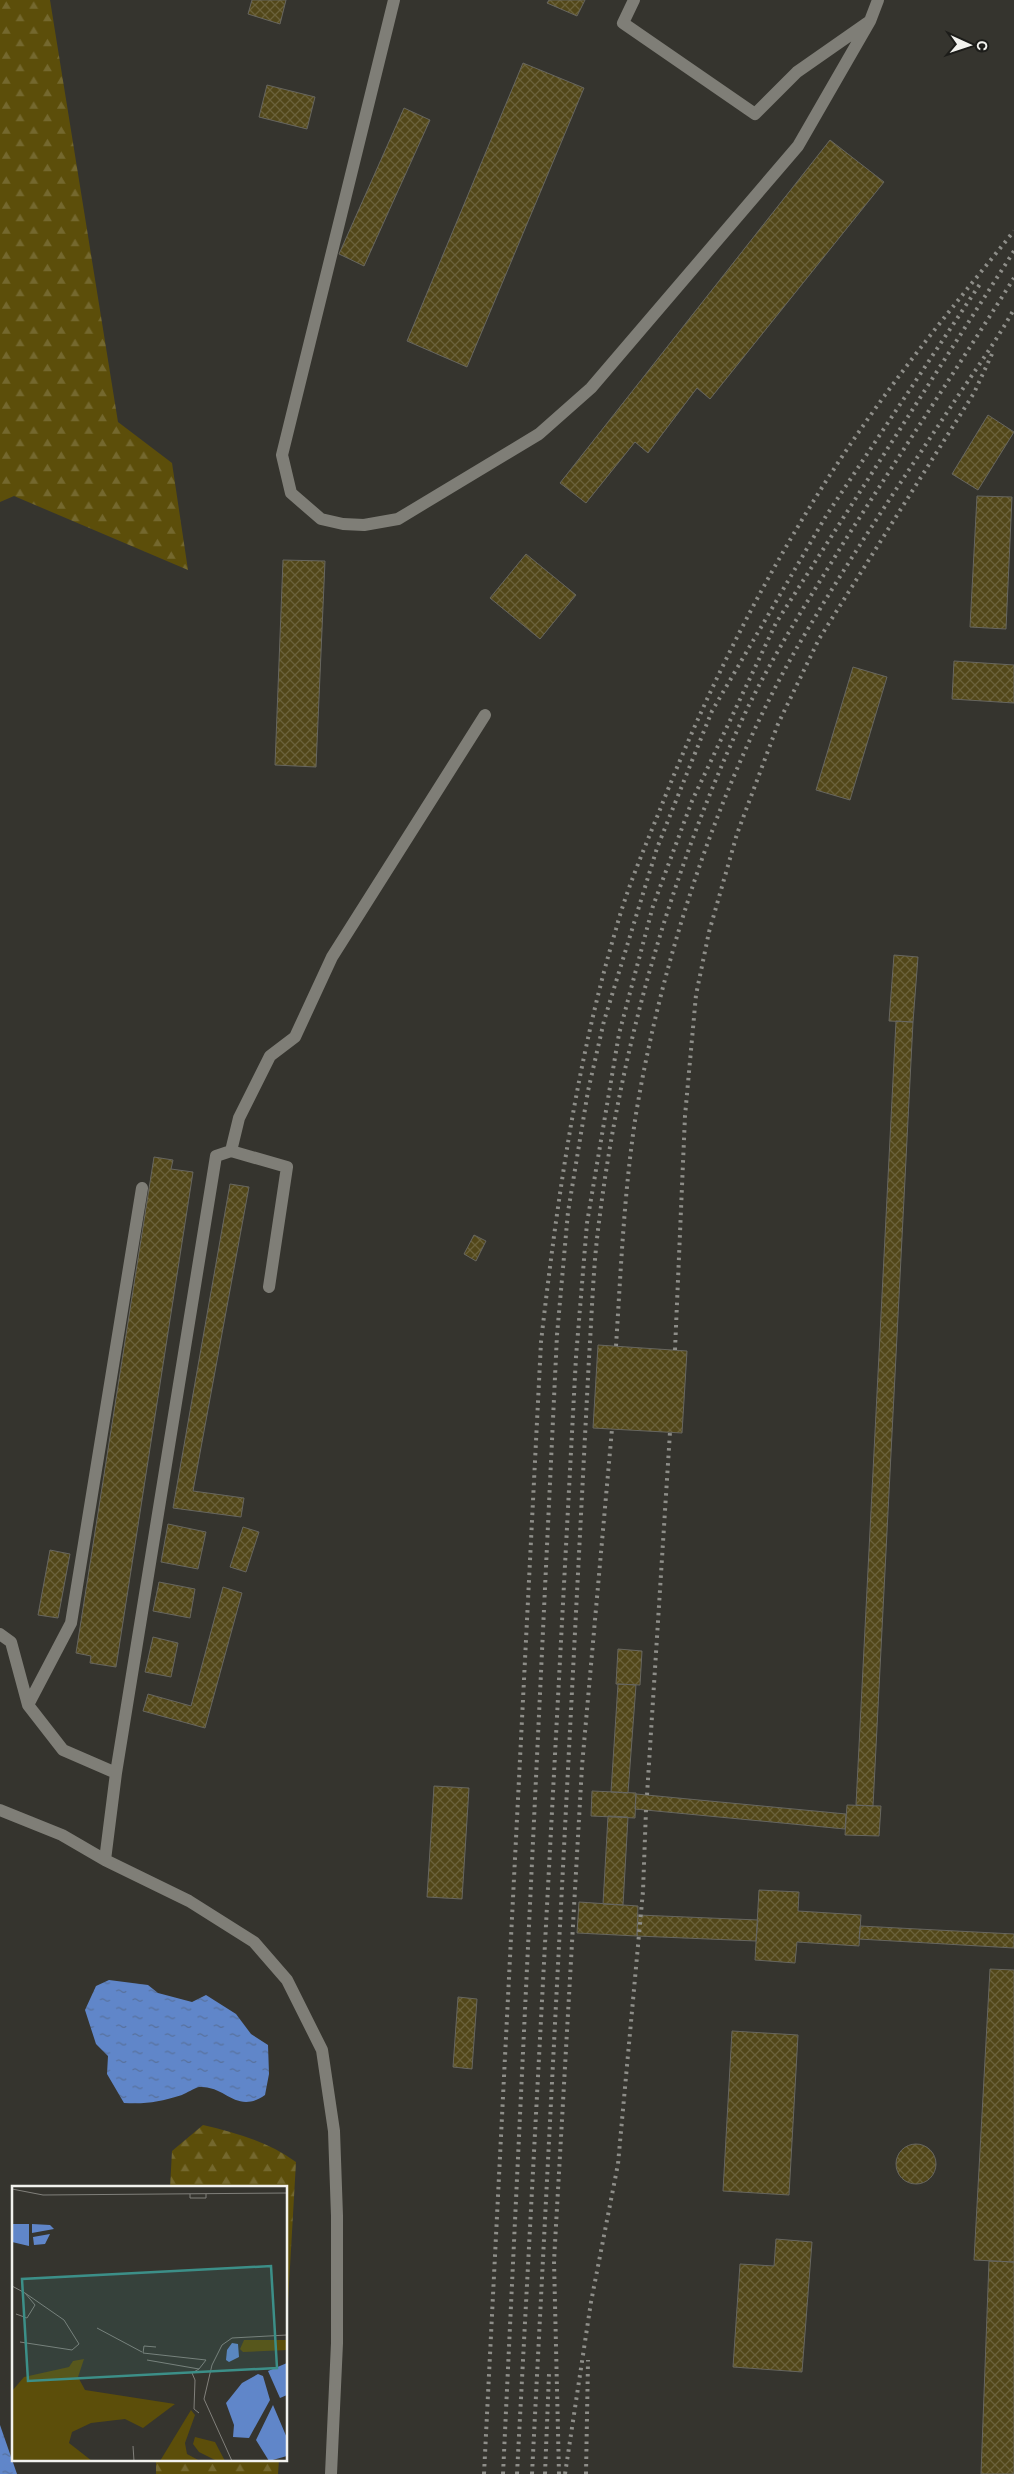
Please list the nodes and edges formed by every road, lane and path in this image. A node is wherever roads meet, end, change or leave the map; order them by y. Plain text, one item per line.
1 (394, 0) edge
2 (634, 0) edge
3 (878, 0) edge
4 (870, 21) junction
5 (486, 715) dead end
6 (232, 1151) junction
7 (142, 1188) dead end
8 (269, 1287) dead end
9 (0, 1634) edge
10 (28, 1705) junction
11 (116, 1773) junction
12 (0, 1810) edge
13 (105, 1860) junction
14 (330, 2474) edge

1 - 4 street
2 - 4 street
3 - 4 street
5 - 6 street
6 - 8 street
6 - 11 street
7 - 10 street
9 - 10 street
10 - 11 street
11 - 13 street
12 - 13 street
13 - 14 street

